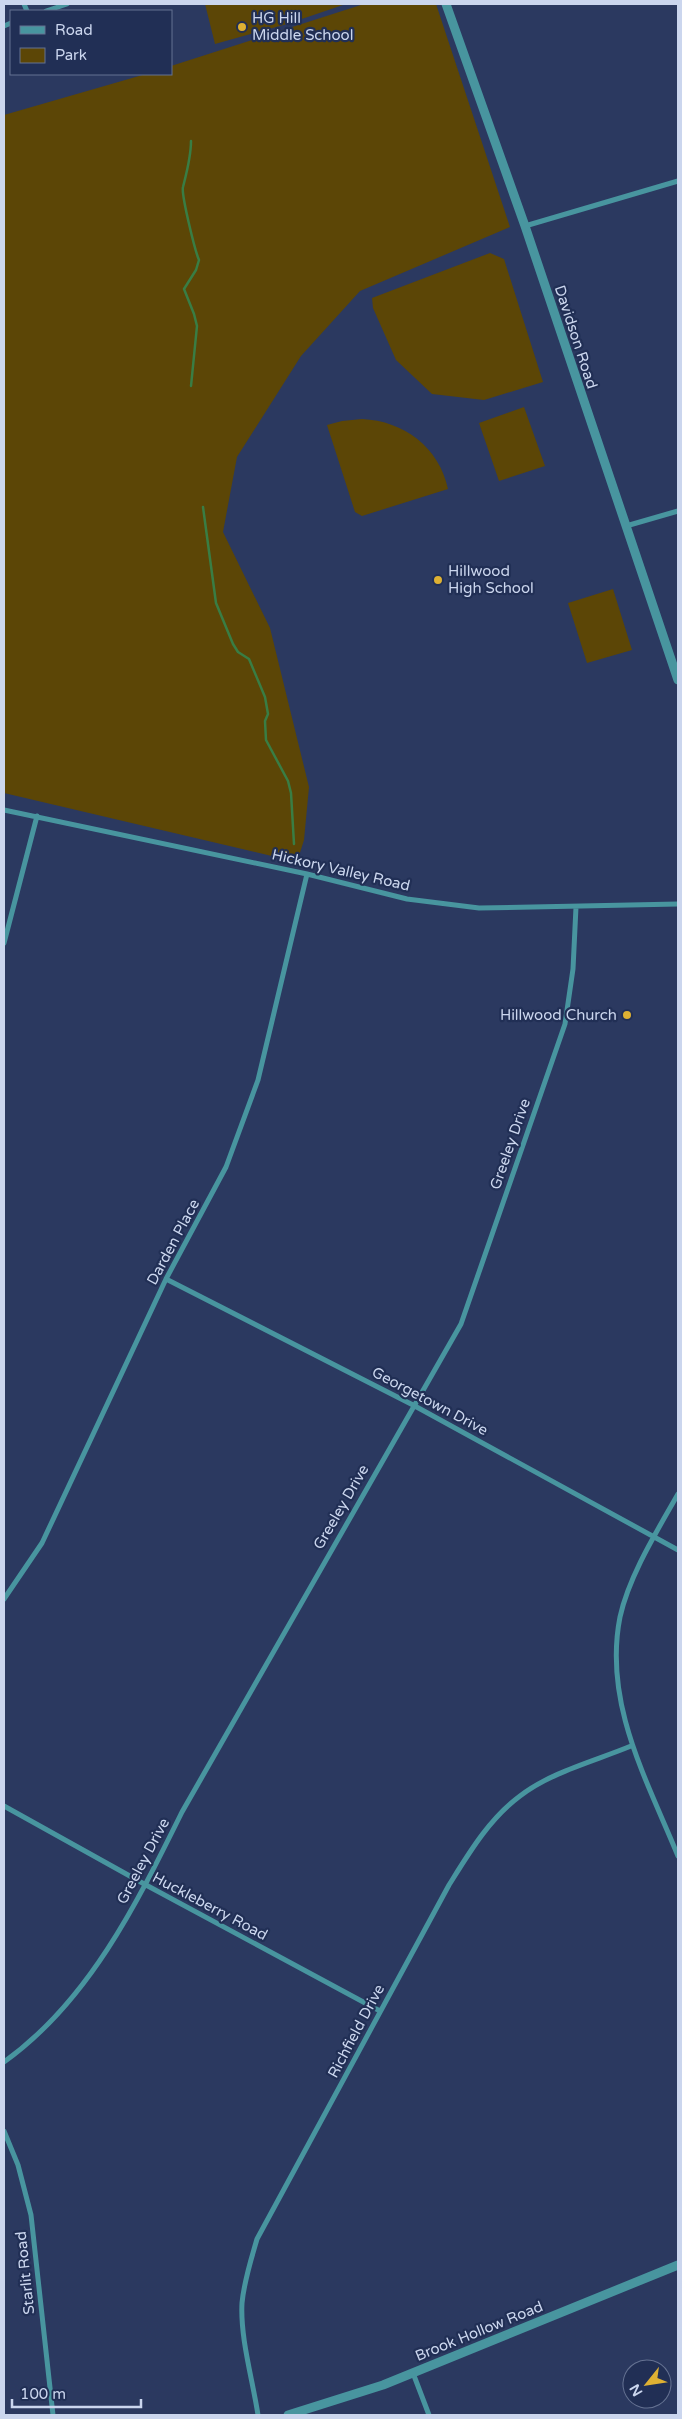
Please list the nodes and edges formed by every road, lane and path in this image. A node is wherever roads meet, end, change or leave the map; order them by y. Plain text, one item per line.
1 (67, 4) edge
2 (446, 4) edge
3 (49, 10) edge
4 (678, 181) edge
5 (525, 226) junction
6 (678, 511) edge
7 (625, 526) junction
8 (678, 680) edge
9 (4, 810) edge
10 (37, 816) junction
11 (307, 874) junction
12 (678, 904) edge
13 (576, 907) junction
14 (4, 944) edge
15 (166, 1279) junction
16 (413, 1405) junction
17 (678, 1494) edge
18 (656, 1537) junction
19 (678, 1550) edge
20 (4, 1599) edge
21 (631, 1746) junction
22 (4, 1806) edge
23 (678, 1856) edge
24 (146, 1886) junction
25 (380, 2011) junction
26 (4, 2062) edge
27 (4, 2132) edge
28 (678, 2265) edge
29 (413, 2373) junction
30 (53, 2415) edge
31 (258, 2415) edge
32 (288, 2415) edge
33 (429, 2415) edge

1 - 3 street
2 - 5 street, Davidson Road
4 - 5 street
5 - 7 street, Davidson Road
6 - 7 street
7 - 8 street, Davidson Road
9 - 10 street, Hickory Valley Road
10 - 11 street, Hickory Valley Road
10 - 14 street
11 - 13 street, Hickory Valley Road
11 - 15 street, Darden Place
12 - 13 street, Hickory Valley Road
13 - 16 street, Greeley Drive
15 - 16 street, Georgetown Drive
15 - 20 street, Darden Place
16 - 18 street, Georgetown Drive
16 - 24 street, Greeley Drive
17 - 18 street
18 - 19 street, Georgetown Drive
18 - 21 street
21 - 23 street
21 - 25 street, Richfield Drive
22 - 24 street, Huckleberry Road
24 - 25 street, Huckleberry Road
24 - 26 street, Greeley Drive
25 - 31 street, Richfield Drive
27 - 30 street, Starlit Road
28 - 29 street, Brook Hollow Road
29 - 32 street, Brook Hollow Road
29 - 33 street

